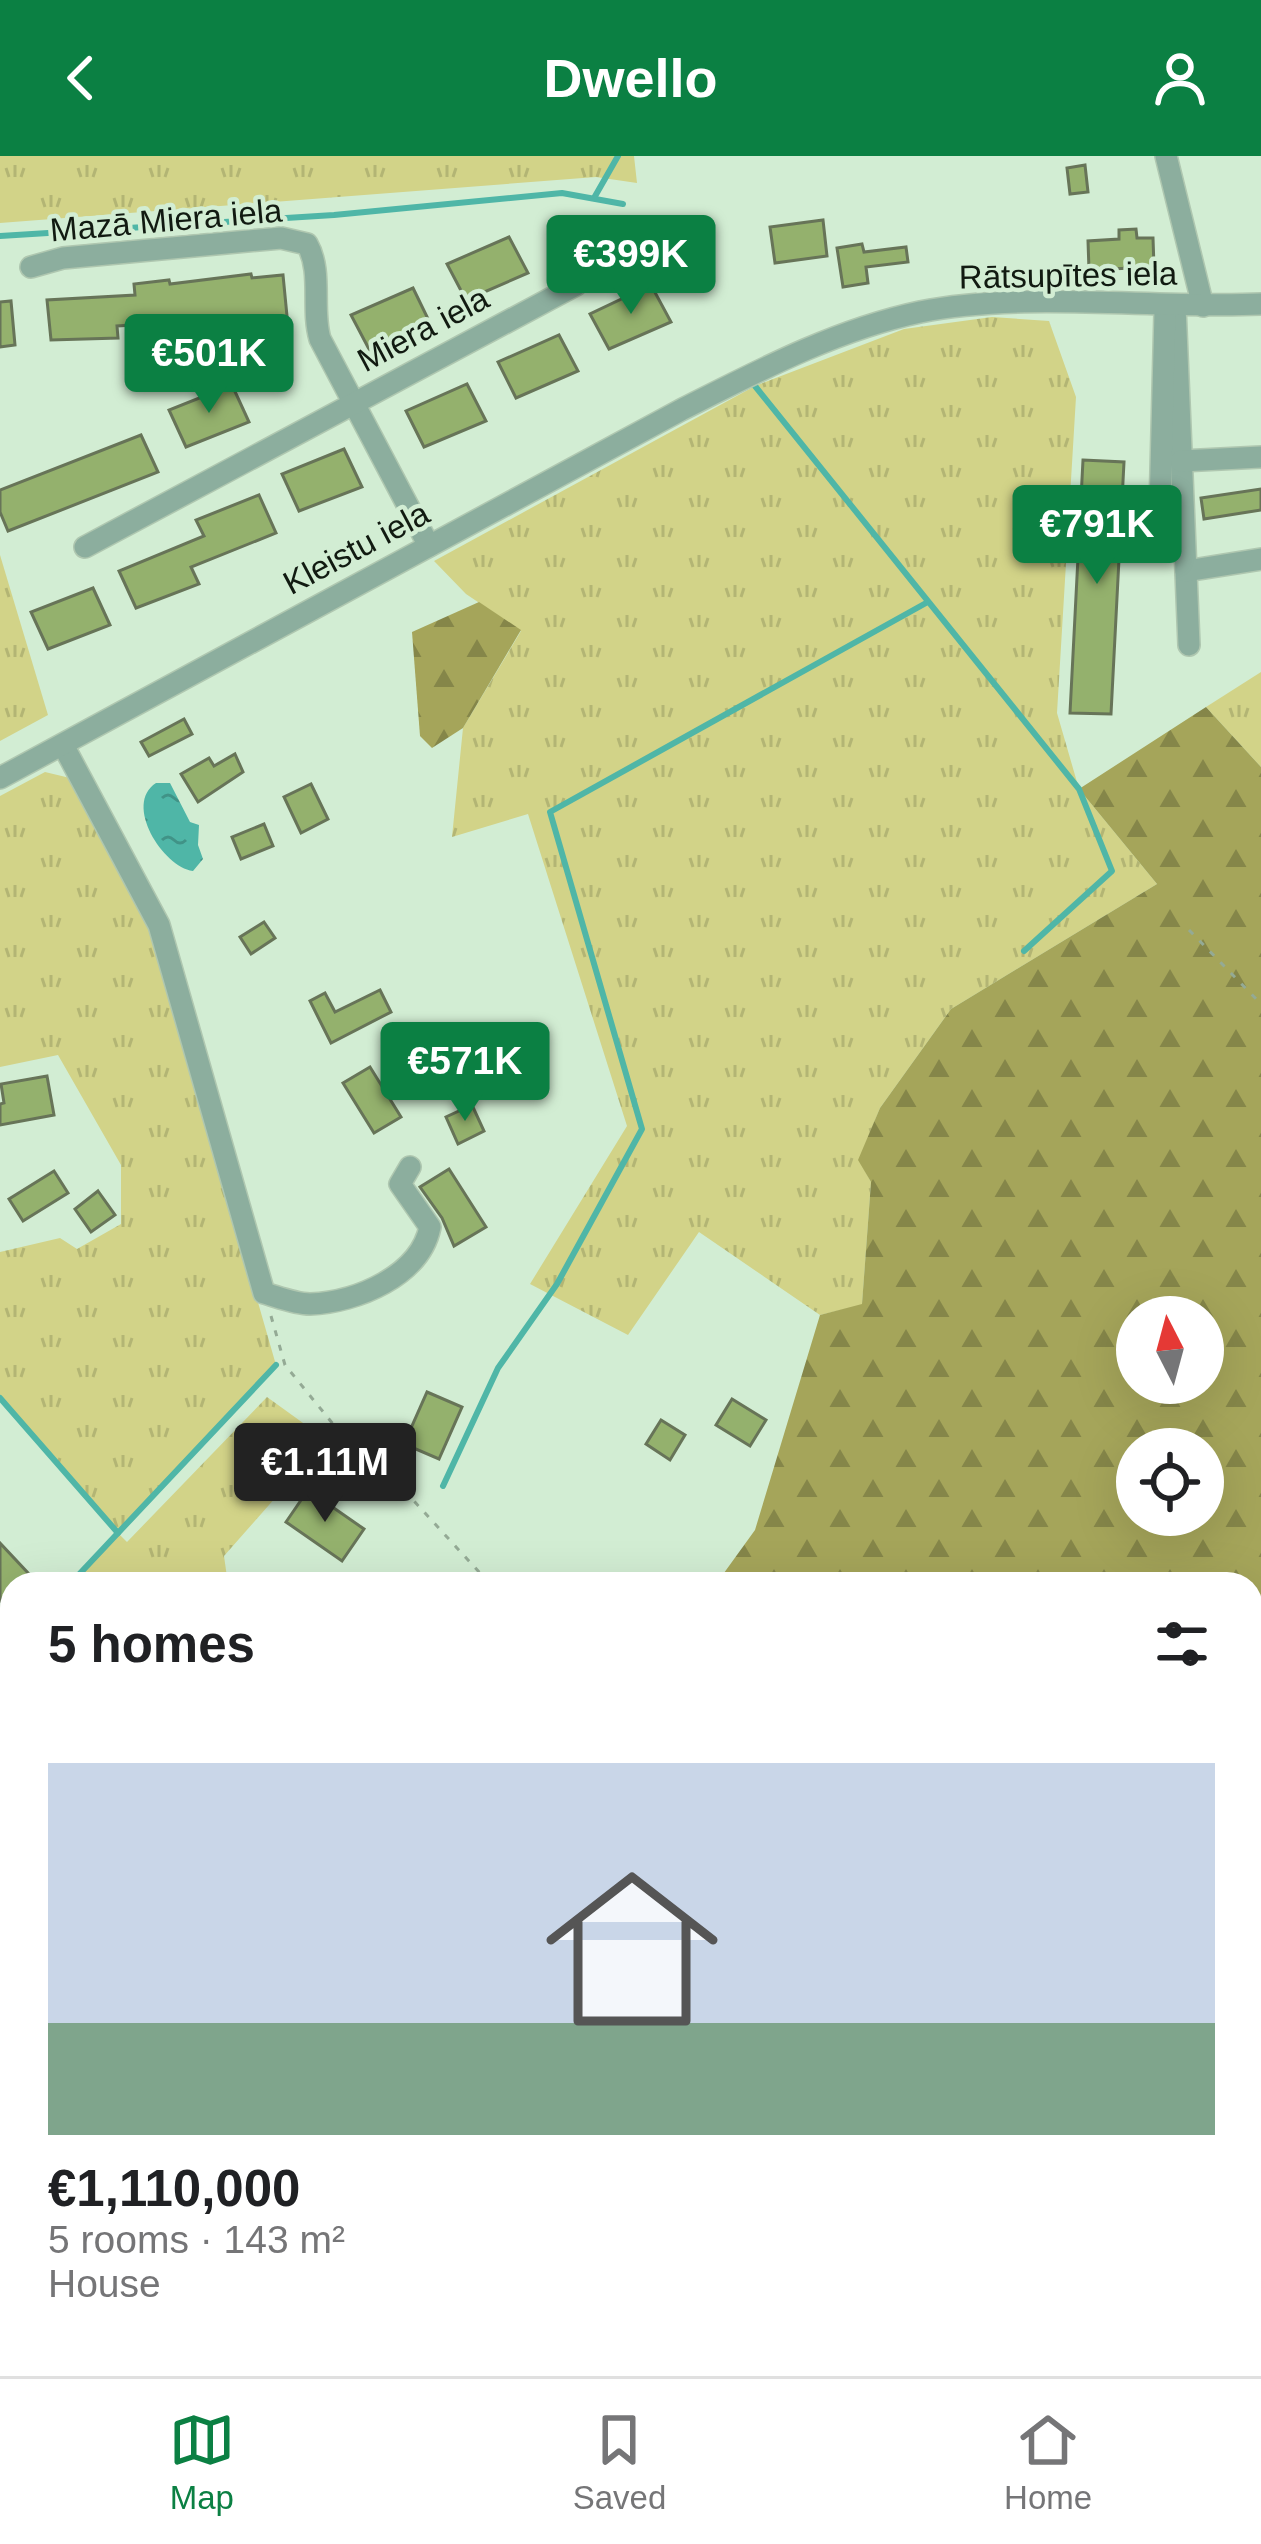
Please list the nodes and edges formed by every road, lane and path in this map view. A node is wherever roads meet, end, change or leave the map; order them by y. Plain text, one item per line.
1 (1166, 156) edge
2 (596, 263) dead end
3 (31, 267) dead end
4 (1261, 304) edge
5 (1170, 306) junction
6 (1203, 306) junction
7 (745, 378) joint
8 (353, 404) junction
9 (1261, 457) edge
10 (1181, 461) junction
11 (1160, 510) dead end
12 (429, 546) junction
13 (85, 547) dead end
14 (1261, 559) edge
15 (1186, 571) junction
16 (1189, 645) dead end
17 (62, 745) junction
18 (0, 778) edge
19 (1189, 930) dead end
20 (1261, 1004) edge
21 (410, 1167) dead end
22 (264, 1293) junction
23 (479, 1572) edge

1 - 6 street
2 - 8 street, Miera iela
3 - 8 street, Mazā Miera iela
4 - 6 street, Rātsupītes iela
5 - 6 street, Rātsupītes iela
5 - 7 street, Rātsupītes iela
5 - 10 street
5 - 11 street
7 - 12 street, Kleistu iela
8 - 12 street
8 - 13 street, Miera iela
9 - 10 street
10 - 15 street
12 - 17 street, Kleistu iela
14 - 15 street
15 - 16 street
17 - 18 street, Kleistu iela
17 - 22 street
19 - 20 path
21 - 22 street
22 - 23 path

